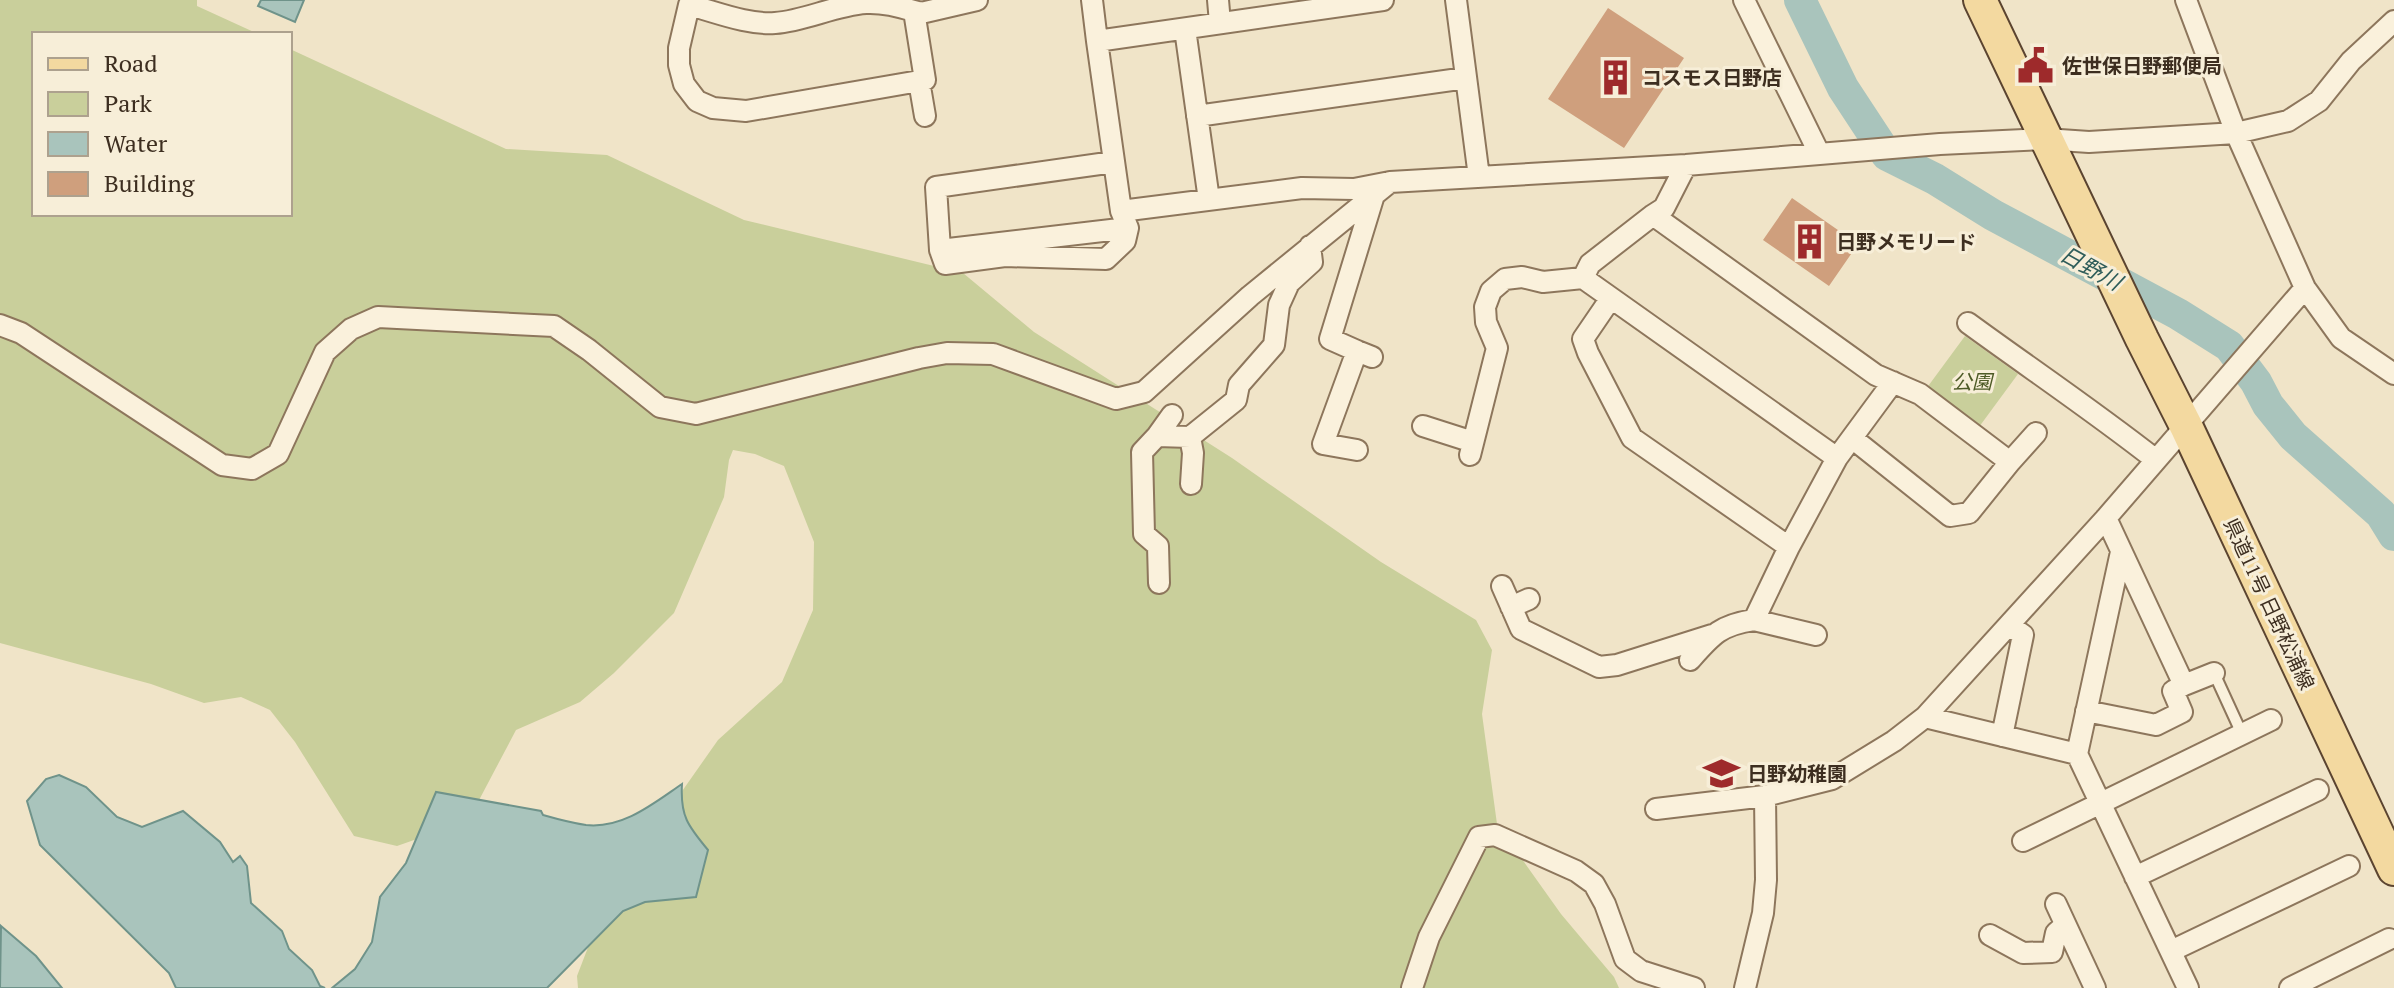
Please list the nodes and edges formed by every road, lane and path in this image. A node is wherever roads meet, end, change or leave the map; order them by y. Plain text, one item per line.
1 (977, 0) edge
2 (1092, 0) edge
3 (1218, 0) edge
4 (1383, 0) edge
5 (1456, 0) edge
6 (1744, 0) edge
7 (1980, 0) edge
8 (2186, 0) edge
9 (690, 2) edge
10 (914, 11) junction
11 (2394, 21) edge
12 (1220, 23) junction
13 (1185, 29) junction
14 (1097, 41) junction
15 (1466, 78) junction
16 (919, 81) junction
17 (925, 116) dead end
18 (1197, 116) junction
19 (2236, 133) junction
20 (2045, 139) junction
21 (1819, 153) junction
22 (1114, 162) junction
23 (1686, 165) junction
24 (1479, 177) junction
25 (1382, 188) junction
26 (1209, 200) junction
27 (1653, 215) junction
28 (1124, 220) junction
29 (1310, 246) junction
30 (940, 250) junction
31 (1583, 278) junction
32 (2305, 288) junction
33 (1611, 298) junction
34 (1968, 323) dead end
35 (0, 325) edge
36 (2394, 374) edge
37 (1893, 382) junction
38 (1172, 415) dead end
39 (1423, 426) dead end
40 (2186, 426) junction
41 (2036, 433) dead end
42 (1157, 436) junction
43 (1190, 437) junction
44 (1852, 438) junction
45 (1357, 450) dead end
46 (1837, 458) junction
47 (2156, 460) junction
48 (2010, 462) junction
49 (1191, 484) dead end
50 (2106, 518) junction
51 (1789, 547) junction
52 (2121, 552) junction
53 (1159, 583) dead end
54 (1502, 586) dead end
55 (1754, 620) junction
56 (2009, 625) junction
57 (1712, 635) junction
58 (1816, 635) dead end
59 (1690, 660) dead end
60 (2214, 673) joint
61 (2184, 685) junction
62 (2086, 711) junction
63 (1925, 717) junction
64 (2271, 720) dead end
65 (2242, 734) junction
66 (2002, 736) junction
67 (2077, 754) junction
68 (2318, 790) dead end
69 (1765, 796) junction
70 (2100, 803) junction
71 (1656, 809) dead end
72 (2023, 841) dead end
73 (2349, 866) dead end
74 (2394, 869) edge
75 (2135, 877) junction
76 (2056, 904) dead end
77 (2065, 925) junction
78 (1990, 935) dead end
79 (2389, 939) dead end
80 (2171, 951) junction
81 (2316, 982) edge
82 (1412, 988) edge
83 (1694, 988) edge
84 (1745, 988) edge
85 (2095, 988) edge
86 (2188, 988) edge
87 (2290, 988) edge

1 - 10 street
2 - 14 street
3 - 12 street
4 - 12 street
5 - 15 street
6 - 21 street
7 - 20 main road
8 - 19 street
9 - 10 street
9 - 16 street
10 - 16 street
11 - 19 street
12 - 13 street
13 - 14 street
13 - 18 street
14 - 22 street
15 - 18 street
15 - 24 street
16 - 17 street
18 - 26 street
19 - 20 street
19 - 32 street
20 - 21 street
20 - 40 main road, 県道11号 日野松浦線
21 - 23 street
22 - 28 street
22 - 30 street
23 - 24 street
23 - 27 street
24 - 25 street
25 - 26 street
25 - 29 street
25 - 45 street
26 - 28 street
27 - 31 street
27 - 37 street
28 - 30 street
28 - 30 street
29 - 35 street
29 - 43 street
31 - 33 street
31 - 39 street
32 - 36 street
32 - 40 street
33 - 46 street
33 - 51 street
34 - 47 street
37 - 44 street
37 - 48 street
38 - 42 street
40 - 47 street
40 - 74 main road, 県道11号 日野松浦線
41 - 48 street
42 - 43 street
42 - 53 street
43 - 49 street
44 - 46 street
44 - 48 street
46 - 51 street
47 - 50 street
50 - 52 street
50 - 56 street
51 - 55 street
52 - 61 street
52 - 62 street
54 - 57 street
55 - 57 street
55 - 58 street
56 - 63 street
56 - 66 street
57 - 59 street
60 - 61 street
60 - 65 lane
61 - 62 street
62 - 67 street
63 - 66 street
63 - 69 street
64 - 65 street
65 - 70 street
66 - 67 street
67 - 70 street
68 - 75 street
69 - 71 street
69 - 84 street
70 - 72 street
70 - 75 street
73 - 80 street
75 - 80 street
76 - 77 street
77 - 78 street
77 - 85 street
79 - 81 street
80 - 86 street
81 - 87 street
82 - 83 street

